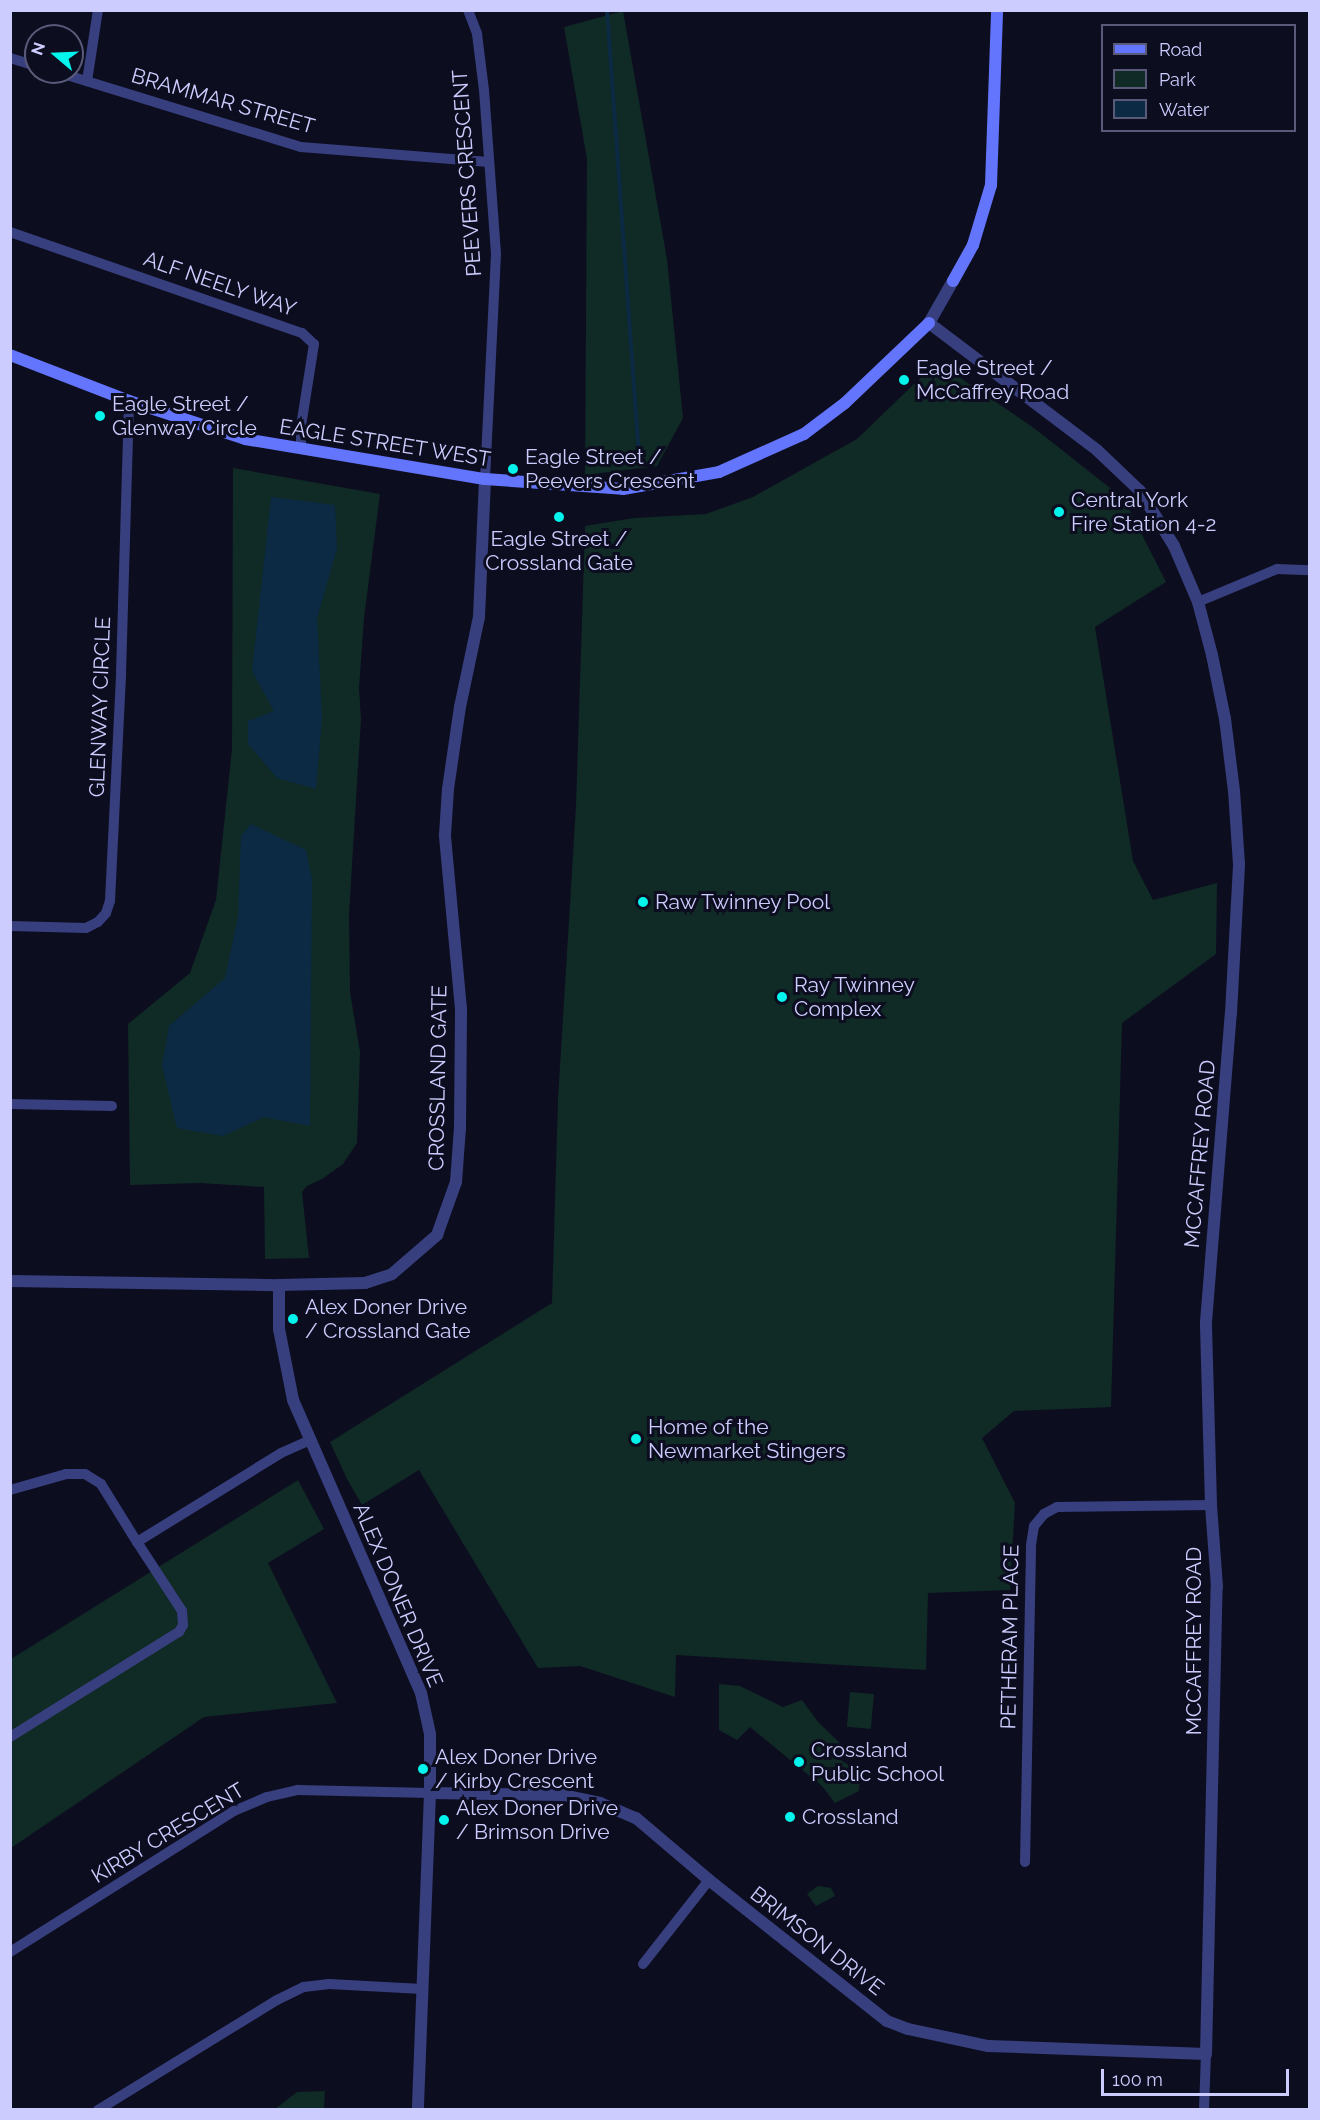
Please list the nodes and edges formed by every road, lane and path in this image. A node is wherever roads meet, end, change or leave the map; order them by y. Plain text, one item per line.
1 (98, 10) edge
2 (468, 10) edge
3 (997, 10) edge
4 (84, 80) edge
5 (87, 81) junction
6 (488, 162) junction
7 (10, 232) edge
8 (953, 281) joint
9 (929, 323) junction
10 (10, 355) edge
11 (129, 401) junction
12 (301, 449) junction
13 (485, 479) junction
14 (1310, 570) edge
15 (1198, 602) junction
16 (10, 926) edge
17 (10, 1104) edge
18 (112, 1106) dead end
19 (10, 1281) edge
20 (279, 1285) junction
21 (310, 1440) junction
22 (10, 1490) edge
23 (1211, 1505) junction
24 (137, 1542) junction
25 (10, 1737) edge
26 (430, 1792) junction
27 (1025, 1862) dead end
28 (709, 1880) junction
29 (10, 1952) edge
30 (643, 1964) dead end
31 (422, 1989) junction
32 (1206, 2054) junction
33 (98, 2109) edge
34 (418, 2109) edge
35 (1204, 2109) edge

1 - 5 street
2 - 6 street, PEEVERS CRESCENT
3 - 8 main road, EAGLE STREET WEST
4 - 5 street, BRAMMAR STREET
5 - 6 street, BRAMMAR STREET
6 - 13 street, PEEVERS CRESCENT
7 - 12 street, ALF NEELY WAY
8 - 9 street, EAGLE STREET WEST
9 - 13 main road, EAGLE STREET WEST
9 - 15 street, MCCAFFREY ROAD
10 - 11 main road, EAGLE STREET WEST
11 - 12 main road, EAGLE STREET WEST
11 - 16 street, GLENWAY CIRCLE
12 - 13 main road, EAGLE STREET WEST
13 - 20 street, CROSSLAND GATE
14 - 15 street
15 - 23 street, MCCAFFREY ROAD
17 - 18 street
19 - 20 street, CROSSLAND GATE
20 - 21 street, ALEX DONER DRIVE
21 - 24 street
21 - 26 street, ALEX DONER DRIVE
22 - 24 street
23 - 27 street, PETHERAM PLACE
23 - 32 street, MCCAFFREY ROAD
24 - 25 street
26 - 28 street, BRIMSON DRIVE
26 - 29 street, KIRBY CRESCENT
26 - 31 street, ALEX DONER DRIVE
28 - 30 street
28 - 32 street, BRIMSON DRIVE
31 - 33 street
31 - 34 street, ALEX DONER DRIVE
32 - 35 street, MCCAFFREY ROAD

